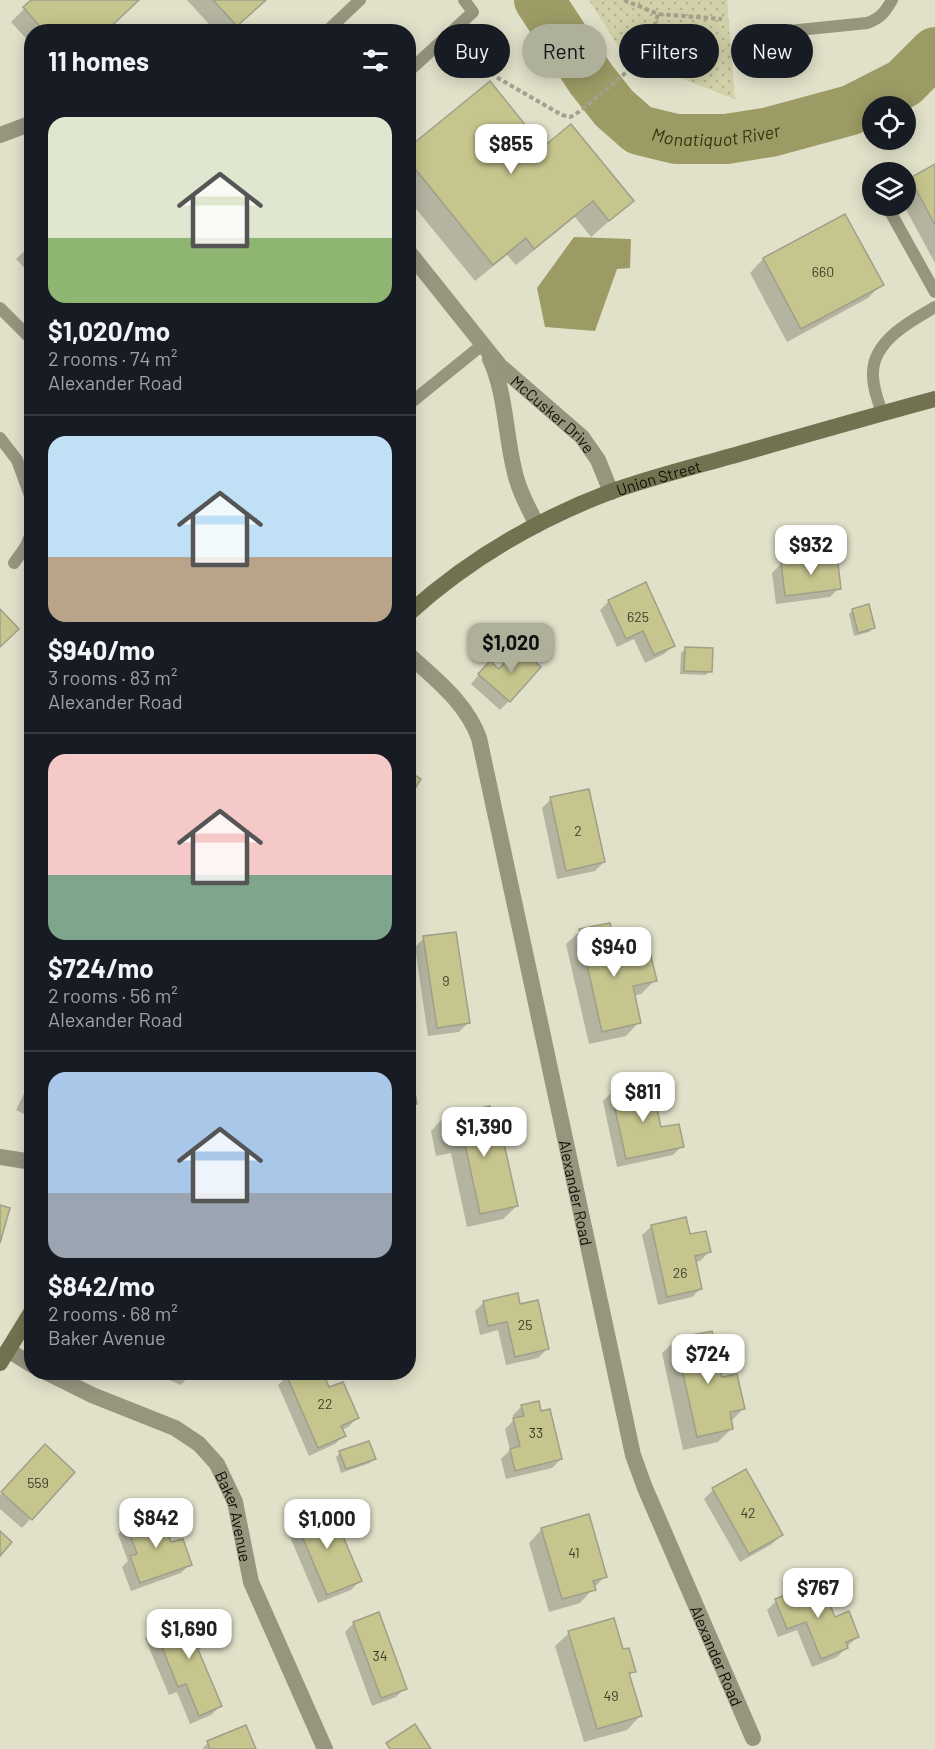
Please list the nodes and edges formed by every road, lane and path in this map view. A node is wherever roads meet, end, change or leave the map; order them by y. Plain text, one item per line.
1 (360, 0) edge
2 (464, 0) edge
3 (624, 0) edge
4 (892, 0) edge
5 (658, 14) junction
6 (722, 18) dead end
7 (334, 24) edge
8 (461, 24) edge
9 (813, 29) edge
10 (434, 49) edge
11 (416, 65) edge
12 (498, 78) edge
13 (24, 126) edge
14 (0, 135) edge
15 (893, 216) edge
16 (416, 261) edge
17 (935, 292) edge
18 (935, 307) edge
19 (0, 308) edge
20 (24, 332) edge
21 (482, 345) junction
22 (416, 399) edge
23 (935, 399) edge
24 (882, 413) junction
25 (0, 438) edge
26 (24, 479) edge
27 (611, 492) junction
28 (537, 525) junction
29 (24, 549) edge
30 (14, 563) dead end
31 (416, 607) edge
32 (416, 662) edge
33 (0, 1157) edge
34 (24, 1161) edge
35 (24, 1324) edge
36 (4, 1357) edge
37 (24, 1363) edge
38 (62, 1380) edge
39 (753, 1738) dead end
40 (325, 1749) edge

1 - 7 lane
2 - 8 lane
3 - 5 path
4 - 9 lane
5 - 6 path
5 - 12 path
10 - 11 lane
13 - 14 street
15 - 17 lane
16 - 21 street, McCusker Drive
18 - 24 lane
19 - 20 lane
21 - 22 lane
21 - 27 street, McCusker Drive
21 - 28 street, McCusker Drive
23 - 24 main road, Union Street
24 - 27 main road, Union Street
25 - 26 lane
27 - 28 main road, Union Street
28 - 31 main road, Union Street
29 - 30 lane
32 - 39 street, Alexander Road
33 - 34 street
35 - 36 main road
36 - 37 street
38 - 40 street, Baker Avenue

